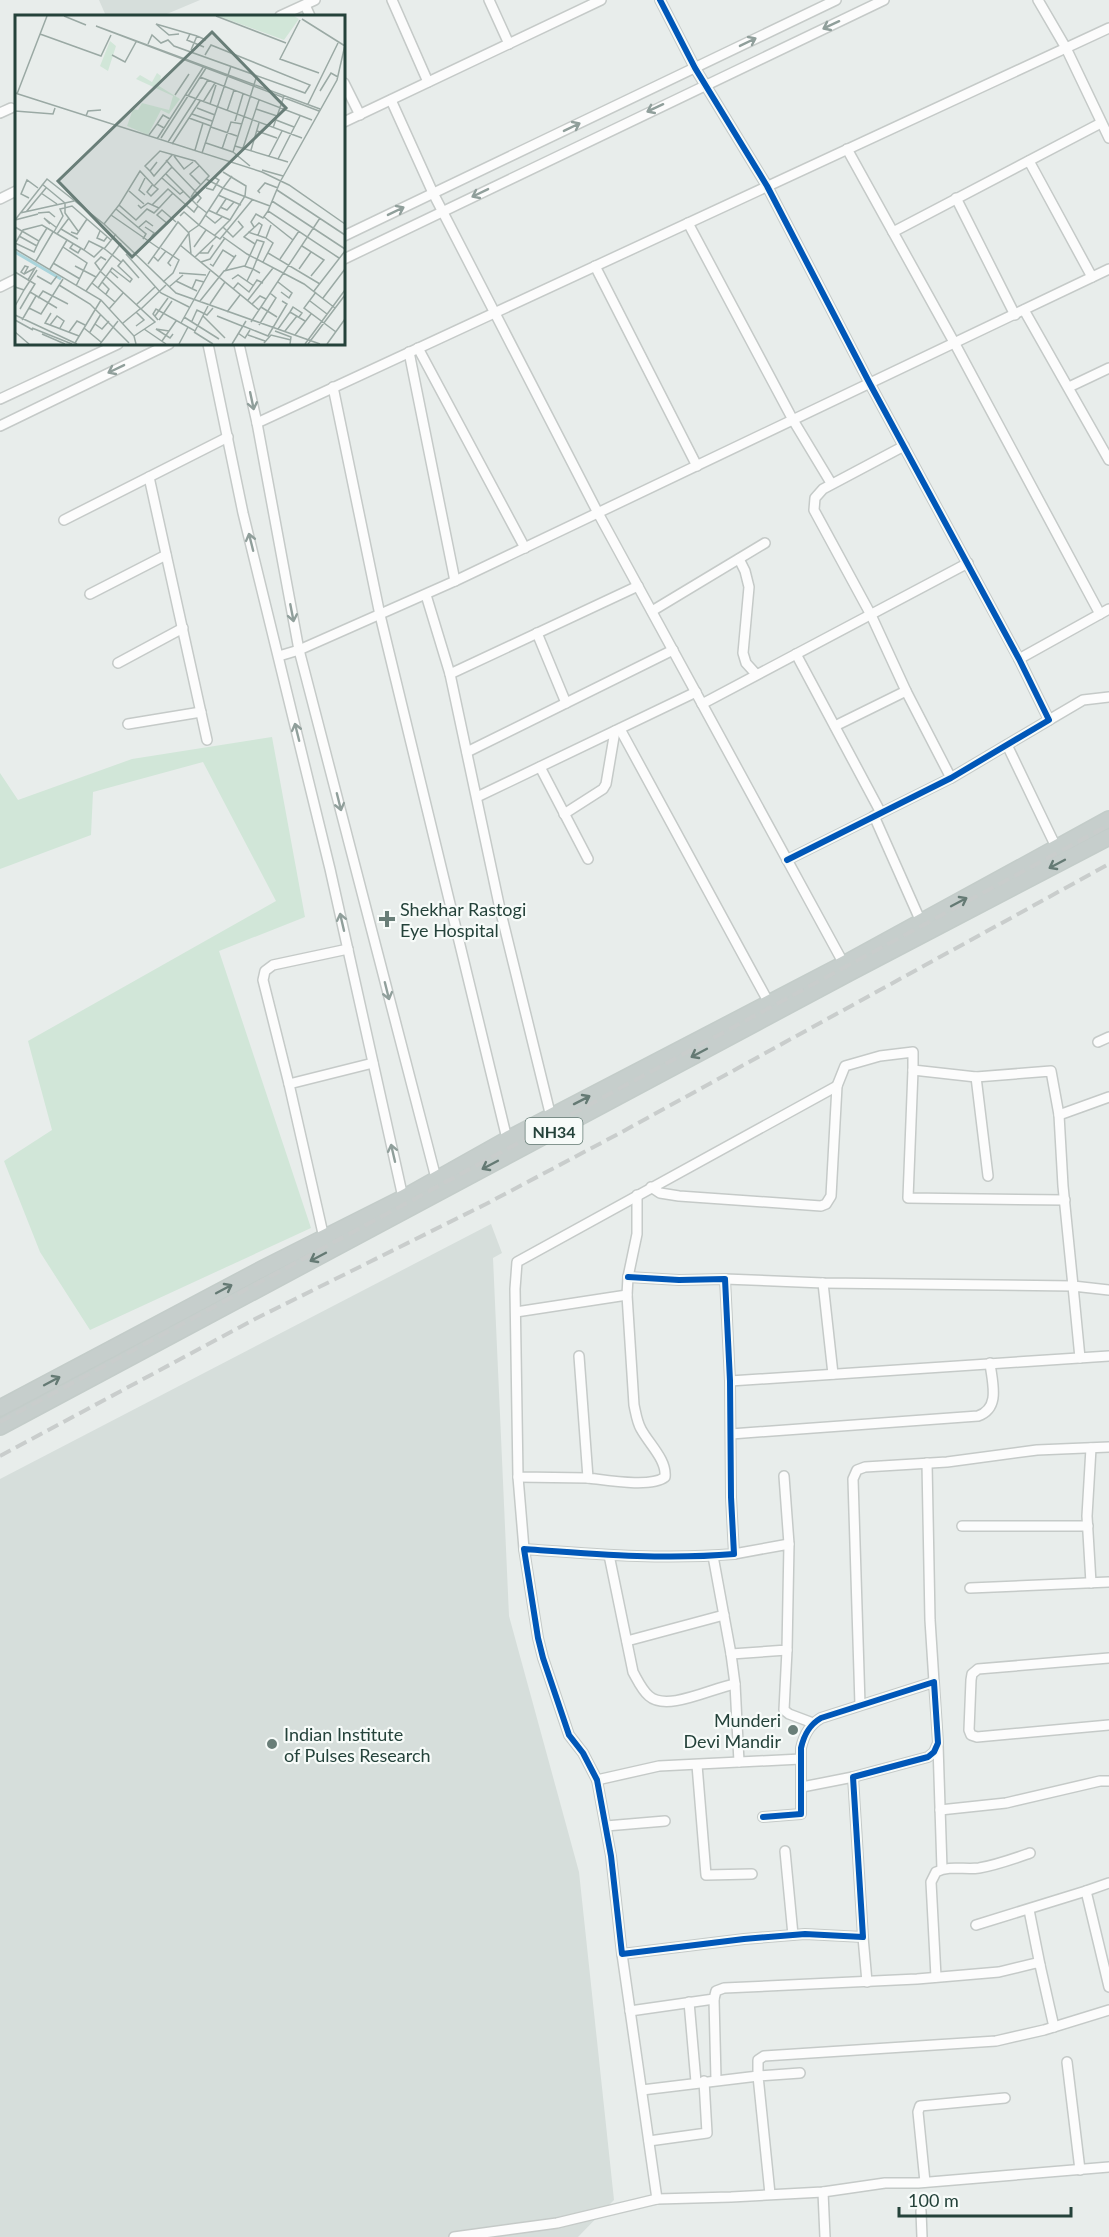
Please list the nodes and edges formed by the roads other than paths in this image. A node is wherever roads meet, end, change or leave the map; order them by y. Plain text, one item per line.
1 (315, 0) edge
2 (392, 0) edge
3 (489, 0) edge
4 (576, 0) edge
5 (601, 0) edge
6 (660, 0) edge
7 (836, 0) edge
8 (884, 0) edge
9 (1038, 0) edge
10 (305, 5) junction
11 (580, 10) junction
12 (282, 15) edge
13 (310, 15) edge
14 (1109, 28) edge
15 (508, 44) junction
16 (1066, 48) junction
17 (695, 68) junction
18 (428, 82) junction
19 (706, 84) junction
20 (345, 85) edge
21 (391, 100) junction
22 (11, 108) dead end
23 (0, 113) edge
24 (360, 115) junction
25 (345, 122) edge
26 (1101, 123) junction
27 (1109, 138) edge
28 (847, 149) junction
29 (1029, 160) junction
30 (767, 186) junction
31 (15, 192) edge
32 (433, 193) junction
33 (956, 198) junction
34 (0, 199) edge
35 (443, 211) junction
36 (688, 223) junction
37 (893, 232) junction
38 (345, 236) edge
39 (345, 259) edge
40 (594, 266) junction
41 (1109, 269) edge
42 (1092, 277) junction
43 (15, 280) edge
44 (0, 287) edge
45 (1024, 310) junction
46 (495, 312) junction
47 (1015, 315) junction
48 (955, 344) junction
49 (116, 345) edge
50 (167, 345) edge
51 (208, 345) edge
52 (239, 345) edge
53 (413, 350) junction
54 (1109, 368) edge
55 (870, 384) junction
56 (333, 387) junction
57 (1069, 387) junction
58 (0, 399) edge
59 (793, 420) junction
60 (257, 423) junction
61 (0, 426) edge
62 (228, 437) junction
63 (904, 446) junction
64 (1109, 460) edge
65 (697, 466) junction
66 (149, 477) junction
67 (831, 483) junction
68 (598, 513) junction
69 (64, 520) dead end
70 (765, 543) dead end
71 (525, 548) junction
72 (166, 555) junction
73 (739, 559) junction
74 (968, 563) junction
75 (455, 581) junction
76 (639, 586) junction
77 (90, 594) dead end
78 (426, 595) junction
79 (1109, 609) edge
80 (652, 611) junction
81 (1100, 614) junction
82 (380, 615) junction
83 (870, 615) junction
84 (183, 628) junction
85 (537, 633) junction
86 (300, 650) junction
87 (673, 650) junction
88 (796, 654) junction
89 (279, 656) junction
90 (1020, 658) junction
91 (118, 663) dead end
92 (450, 674) junction
93 (756, 674) junction
94 (906, 690) junction
95 (696, 692) junction
96 (1109, 697) edge
97 (566, 703) junction
98 (702, 704) junction
99 (201, 712) junction
100 (1049, 720) junction
101 (128, 724) dead end
102 (835, 726) junction
103 (617, 730) junction
104 (207, 740) dead end
105 (1007, 745) junction
106 (467, 752) junction
107 (540, 767) junction
108 (951, 778) junction
109 (477, 797) junction
110 (564, 814) junction
111 (878, 814) junction
112 (1109, 819) edge
113 (1109, 837) edge
114 (1057, 849) junction
115 (588, 859) dead end
116 (787, 860) junction
117 (921, 922) junction
118 (348, 949) junction
119 (847, 969) junction
120 (769, 1003) junction
121 (1109, 1037) edge
122 (1098, 1042) dead end
123 (373, 1063) junction
124 (914, 1070) junction
125 (976, 1077) junction
126 (289, 1084) junction
127 (837, 1086) junction
128 (1109, 1097) edge
129 (1059, 1115) junction
130 (551, 1117) junction
131 (509, 1146) junction
132 (988, 1176) dead end
133 (438, 1186) junction
134 (651, 1187) junction
135 (637, 1195) junction
136 (1065, 1200) junction
137 (404, 1204) junction
138 (324, 1238) junction
139 (628, 1277) junction
140 (725, 1279) junction
141 (823, 1283) junction
142 (1073, 1286) junction
143 (1109, 1290) edge
144 (627, 1295) junction
145 (516, 1312) junction
146 (163, 1322) junction
147 (170, 1336) junction
148 (579, 1356) dead end
149 (1109, 1356) edge
150 (1080, 1358) junction
151 (990, 1363) junction
152 (833, 1374) junction
153 (730, 1381) junction
154 (0, 1408) edge
155 (0, 1427) edge
156 (730, 1434) junction
157 (1109, 1447) edge
158 (1091, 1448) junction
159 (927, 1463) junction
160 (784, 1476) dead end
161 (518, 1477) junction
162 (588, 1478) junction
163 (962, 1526) dead end
164 (1088, 1526) junction
165 (789, 1544) junction
166 (524, 1549) junction
167 (734, 1554) junction
168 (609, 1555) junction
169 (713, 1556) junction
170 (1109, 1582) edge
171 (1091, 1583) junction
172 (970, 1588) dead end
173 (724, 1615) junction
174 (627, 1641) junction
175 (787, 1650) junction
176 (731, 1654) junction
177 (1109, 1658) edge
178 (934, 1682) junction
179 (735, 1684) junction
180 (860, 1705) junction
181 (813, 1723) junction
182 (1109, 1725) edge
183 (938, 1743) junction
184 (801, 1759) junction
185 (740, 1762) junction
186 (697, 1765) junction
187 (853, 1777) junction
188 (597, 1780) junction
189 (1109, 1781) edge
190 (802, 1786) junction
191 (940, 1810) junction
192 (763, 1816) dead end
193 (665, 1821) dead end
194 (606, 1826) junction
195 (785, 1851) dead end
196 (1030, 1853) dead end
197 (942, 1869) junction
198 (752, 1874) dead end
199 (1109, 1883) edge
200 (1086, 1891) junction
201 (1029, 1910) junction
202 (976, 1925) dead end
203 (793, 1935) junction
204 (863, 1937) junction
205 (622, 1954) junction
206 (1040, 1965) junction
207 (936, 1977) junction
208 (867, 1982) junction
209 (1109, 1987) edge
210 (714, 1999) junction
211 (689, 2002) junction
212 (1109, 2010) edge
213 (630, 2011) junction
214 (1054, 2027) junction
215 (1067, 2062) dead end
216 (800, 2073) dead end
217 (758, 2076) junction
218 (716, 2079) junction
219 (700, 2082) junction
220 (642, 2090) junction
221 (1005, 2098) dead end
222 (649, 2140) junction
223 (1109, 2167) edge
224 (1080, 2170) junction
225 (925, 2182) junction
226 (823, 2192) junction
227 (770, 2194) junction
228 (657, 2199) junction
229 (921, 2211) dead end
230 (454, 2237) edge
231 (825, 2237) edge
232 (922, 2237) edge

1 - 10 street
2 - 18 street
3 - 15 street
4 - 11 street
5 - 11 street
6 - 17 street
17 -> 7 street
8 -> 19 street
9 - 16 street
10 - 12 street
10 - 13 street
11 - 15 street
14 - 16 street
15 - 18 street
16 - 26 street
16 - 28 street
17 - 19 street
32 -> 17 street
18 - 21 street
19 - 30 street
19 -> 35 street
20 - 24 street
21 - 24 street
21 - 32 street
22 - 23 street
24 - 25 street
26 - 27 street
26 - 29 street
28 - 30 street
28 - 37 street
29 - 33 street
29 - 42 street
30 - 36 street
30 - 55 street
31 - 34 street
32 - 35 street
38 -> 32 street
33 - 37 street
33 - 47 street
35 - 39 street
35 - 46 street
36 - 40 street
36 - 59 street
37 - 48 street
40 - 46 street
40 - 65 street
41 - 42 street
42 - 45 street
43 - 44 street
45 - 47 street
45 - 57 street
46 - 53 street
46 - 68 street
47 - 48 street
48 - 55 street
48 - 81 street
49 - 58 street
50 -> 61 street
51 - 62 street
52 -> 60 street
53 - 56 street
53 - 71 street
53 - 75 street
54 - 57 street
55 - 59 street
55 - 63 street
56 - 60 street
56 - 82 street
57 - 64 street
59 - 65 street
59 - 67 street
60 -> 86 street
62 - 66 street
89 -> 62 street
63 - 67 street
63 - 74 street
65 - 68 street
66 - 69 street
66 - 72 street
67 - 83 street
68 - 71 street
68 - 76 street
70 - 73 street
71 - 75 street
72 - 77 street
72 - 84 street
73 - 80 street
73 - 93 street
74 - 83 street
74 - 90 street
75 - 78 street
76 - 80 street
76 - 85 street
78 - 82 street
78 - 92 street
79 - 81 street
80 - 87 street
81 - 90 street
82 - 86 street
82 - 131 street
83 - 88 street
83 - 94 street
84 - 91 street
84 - 99 street
85 - 92 street
85 - 97 street
86 - 89 street
86 -> 133 street
87 - 95 street
87 - 97 street
88 - 93 street
88 - 102 street
118 -> 89 street
90 - 100 street
92 - 106 street
93 - 98 street
94 - 102 street
94 - 108 street
95 - 98 street
95 - 103 street
96 - 100 street
97 - 106 street
98 - 116 street
99 - 101 street
99 - 104 street
100 - 105 street
102 - 111 street
103 - 107 street
103 - 110 street
103 - 120 street
105 - 108 street
105 - 114 street
106 - 109 street
107 - 109 street
107 - 110 street
108 - 111 street
109 - 130 street
110 - 115 street
111 - 116 street
111 - 117 street
112 - 114 highway, NH34
113 -> 119 highway, NH34
117 -> 114 highway, NH34
116 - 119 street
117 - 119 highway, NH34
118 - 123 street
118 - 126 street
119 - 120 highway, NH34
119 -> 131 highway, NH34
130 -> 120 highway, NH34
121 - 122 street
123 - 126 street
137 -> 123 street
124 - 125 street
124 - 127 street
124 - 136 street
125 - 129 street
125 - 132 street
126 - 138 street
127 - 134 street
127 - 134 street
128 - 129 street
129 - 136 street
130 - 131 highway, NH34
131 - 133 highway, NH34
133 - 137 highway, NH34
134 - 135 street
135 - 139 street
135 - 145 street
136 - 142 street
137 - 138 highway, NH34
137 -> 147 highway, NH34
146 -> 138 highway, NH34
139 - 140 street
139 - 144 street
140 - 141 street
140 - 153 street
141 - 142 street
141 - 152 street
142 - 143 street
142 - 150 street
144 - 145 street
144 - 162 street
145 - 161 street
146 - 147 highway
154 -> 146 highway, NH34
147 - 155 highway, NH34
148 - 162 street
149 - 150 street
150 - 151 street
151 - 152 street
151 - 156 street
152 - 153 street
153 - 156 street
156 - 167 street
157 - 158 street
158 - 159 street
158 - 164 street
159 - 178 street
159 - 180 street
160 - 165 street
161 - 162 street
161 - 166 street
163 - 164 street
164 - 171 street
165 - 167 street
165 - 175 street
166 - 168 street
166 - 188 street
167 - 169 street
168 - 169 street
168 - 174 street
169 - 173 street
170 - 171 street
171 - 172 street
173 - 174 street
173 - 176 street
174 - 179 street
175 - 176 street
175 - 181 street
176 - 179 street
177 - 182 street
178 - 180 street
178 - 183 street
179 - 185 street
180 - 181 street
181 - 184 street
183 - 187 street
183 - 191 street
184 - 185 street
184 - 190 street
185 - 186 street
186 - 188 street
186 - 198 street
187 - 190 street
187 - 204 street
188 - 194 street
189 - 191 street
190 - 192 street
191 - 197 street
193 - 194 street
194 - 205 street
195 - 203 street
196 - 197 street
197 - 207 street
199 - 200 street
200 - 201 street
200 - 209 street
201 - 202 street
201 - 206 street
203 - 204 street
203 - 205 street
204 - 208 street
205 - 213 street
206 - 207 street
206 - 214 street
207 - 208 street
208 - 210 street
210 - 211 street
210 - 218 street
211 - 213 street
211 - 219 street
212 - 214 street
213 - 220 street
214 - 217 street
215 - 224 street
216 - 217 street
217 - 218 street
217 - 227 street
218 - 219 street
219 - 220 street
219 - 222 street
220 - 222 street
221 - 225 street
222 - 228 street
223 - 224 street
224 - 225 street
225 - 226 street
226 - 227 street
226 - 231 street
227 - 228 street
228 - 230 street
229 - 232 street

